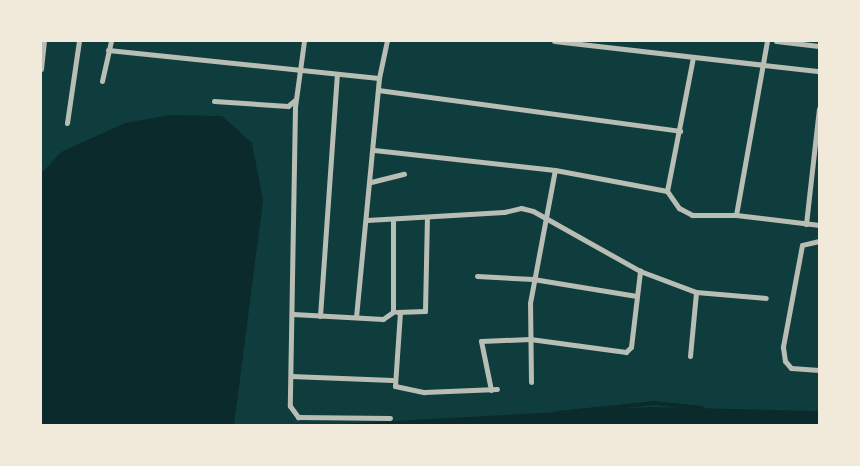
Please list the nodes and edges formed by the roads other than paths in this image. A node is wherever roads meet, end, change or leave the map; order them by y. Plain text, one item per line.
1 (44, 41) edge
2 (79, 41) edge
3 (111, 41) edge
4 (304, 41) edge
5 (386, 41) edge
6 (554, 41) edge
7 (767, 41) edge
8 (776, 41) edge
9 (819, 46) edge
10 (108, 50) junction
11 (693, 57) junction
12 (762, 65) junction
13 (41, 69) edge
14 (297, 71) junction
15 (819, 71) edge
16 (337, 75) junction
17 (379, 78) junction
18 (102, 81) dead end
19 (378, 90) junction
20 (295, 100) junction
21 (214, 101) dead end
22 (819, 109) edge
23 (67, 123) dead end
24 (680, 131) junction
25 (374, 150) junction
26 (555, 170) junction
27 (404, 174) dead end
28 (371, 182) junction
29 (667, 191) junction
30 (736, 215) junction
31 (428, 217) junction
32 (367, 220) junction
33 (546, 220) junction
34 (393, 221) junction
35 (806, 224) junction
36 (819, 225) edge
37 (819, 241) edge
38 (640, 271) junction
39 (478, 276) dead end
40 (533, 279) junction
41 (696, 292) junction
42 (637, 296) junction
43 (766, 298) dead end
44 (393, 312) junction
45 (400, 312) junction
46 (293, 314) junction
47 (320, 316) junction
48 (356, 317) junction
49 (530, 340) junction
50 (690, 356) dead end
51 (819, 370) edge
52 (291, 376) junction
53 (392, 380) dead end
54 (531, 382) dead end
55 (497, 389) dead end
56 (490, 390) junction
57 (390, 418) dead end

1 - 13 street
2 - 23 street
3 - 10 street
4 - 14 street
5 - 17 street
6 - 11 street
7 - 12 street
8 - 9 street
10 - 14 street
10 - 18 street
11 - 12 street
11 - 24 street
12 - 15 street
12 - 30 street
14 - 16 street
14 - 20 street
16 - 17 street
16 - 47 street
17 - 19 street
19 - 24 street
19 - 25 street
20 - 21 street
20 - 46 street
22 - 35 street
24 - 29 street
25 - 26 street
25 - 28 street
26 - 29 street
26 - 33 street
27 - 28 street
28 - 32 street
29 - 30 street
30 - 35 street
31 - 33 street
31 - 34 street
31 - 45 street
32 - 34 street
32 - 48 street
33 - 38 street
33 - 40 street
34 - 44 street
35 - 36 street
37 - 51 street
38 - 41 street
38 - 42 street
39 - 40 street
40 - 42 street
40 - 49 street
41 - 43 street
41 - 50 street
42 - 49 street
44 - 45 street
44 - 48 street
45 - 56 street
46 - 47 street
46 - 52 street
47 - 48 street
49 - 54 street
49 - 56 street
52 - 53 street
52 - 57 street
55 - 56 street

